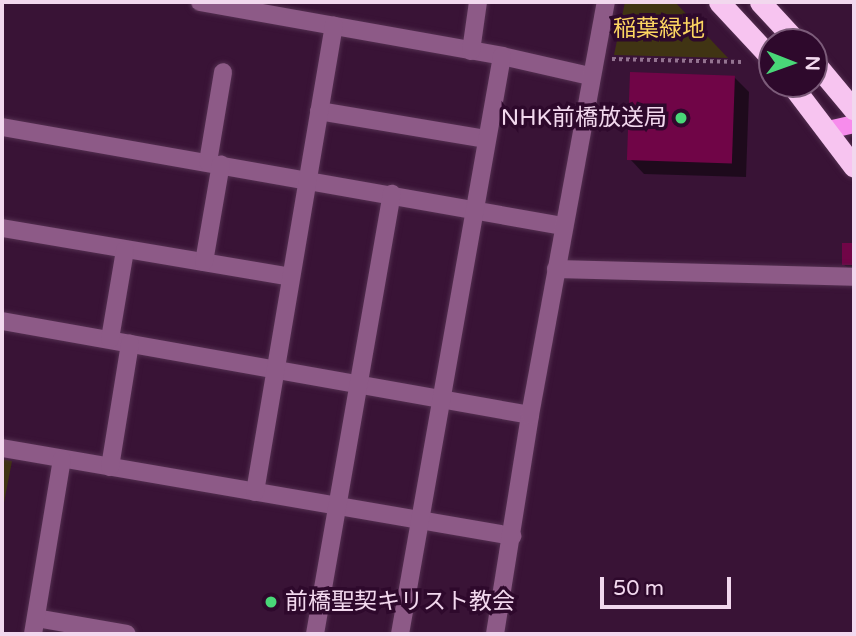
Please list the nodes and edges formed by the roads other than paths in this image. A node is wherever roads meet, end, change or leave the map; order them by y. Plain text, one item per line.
1 (200, 2) edge
2 (478, 2) edge
3 (606, 2) edge
4 (719, 2) edge
5 (760, 2) edge
6 (274, 8) edge
7 (334, 26) junction
8 (784, 28) edge
9 (758, 44) edge
10 (471, 51) junction
11 (502, 56) junction
12 (223, 72) dead end
13 (590, 76) junction
14 (828, 79) edge
15 (802, 98) edge
16 (854, 110) edge
17 (319, 111) junction
18 (854, 124) edge
19 (2, 127) edge
20 (828, 130) junction
21 (487, 139) junction
22 (214, 163) junction
23 (854, 167) edge
24 (309, 181) junction
25 (392, 194) junction
26 (476, 208) junction
27 (563, 226) junction
28 (2, 228) edge
29 (125, 250) junction
30 (204, 262) junction
31 (556, 269) junction
32 (854, 277) edge
33 (291, 278) junction
34 (2, 321) edge
35 (110, 339) junction
36 (130, 344) junction
37 (275, 370) junction
38 (358, 384) junction
39 (442, 398) junction
40 (530, 415) junction
41 (2, 448) edge
42 (62, 459) junction
43 (110, 467) junction
44 (255, 492) junction
45 (338, 506) junction
46 (420, 520) junction
47 (512, 536) junction
48 (34, 626) edge
49 (127, 634) edge
50 (315, 634) edge
51 (400, 634) edge
52 (495, 634) edge

1 - 6 street
2 - 10 street
3 - 13 street
4 - 9 highway
5 - 8 highway
6 - 7 street
7 - 10 street
7 - 17 street
10 - 11 street
11 - 13 street
11 - 21 street
12 - 22 street
13 - 27 street
14 - 16 highway
15 - 20 highway
17 - 21 street
17 - 24 street
18 - 20 main road
19 - 22 street
20 - 23 highway
21 - 26 street
22 - 24 street
22 - 30 street
24 - 25 street
24 - 33 street
25 - 26 street
25 - 38 street
26 - 27 street
26 - 39 street
27 - 31 street
28 - 29 street
29 - 30 street
29 - 35 street
30 - 33 street
31 - 32 street
31 - 40 street
33 - 37 street
34 - 35 street
35 - 36 street
36 - 37 street
36 - 43 street
37 - 38 street
37 - 44 street
38 - 39 street
38 - 45 street
39 - 40 street
39 - 46 street
40 - 47 street
41 - 42 street
42 - 43 street
42 - 48 street
43 - 44 street
44 - 45 street
45 - 46 street
45 - 50 street
46 - 47 street
46 - 51 street
47 - 52 street
48 - 49 street

